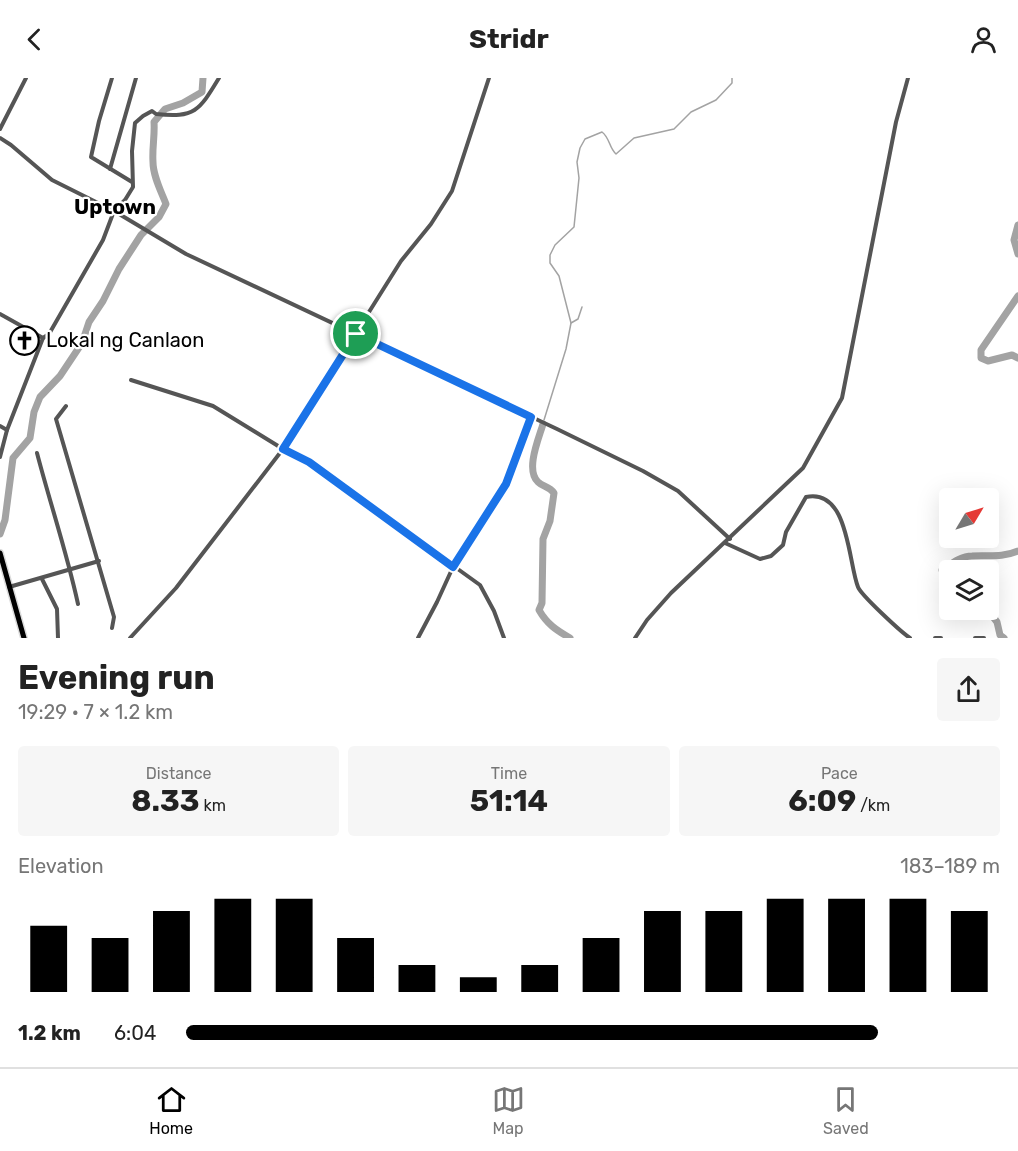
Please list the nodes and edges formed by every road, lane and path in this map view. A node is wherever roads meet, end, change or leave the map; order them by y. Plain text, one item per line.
1 (26, 78) edge
2 (112, 78) edge
3 (136, 78) edge
4 (219, 78) edge
5 (489, 78) edge
6 (908, 78) edge
7 (0, 129) edge
8 (0, 138) edge
9 (110, 169) junction
10 (132, 182) junction
11 (114, 211) junction
12 (0, 314) edge
13 (356, 334) junction
14 (43, 338) junction
15 (131, 380) dead end
16 (66, 406) dead end
17 (531, 417) junction
18 (0, 426) edge
19 (7, 430) junction
20 (283, 449) junction
21 (37, 453) dead end
22 (0, 457) edge
23 (730, 539) junction
24 (725, 543) junction
25 (0, 553) edge
26 (99, 561) junction
27 (453, 567) junction
28 (71, 570) junction
29 (42, 579) junction
30 (9, 587) junction
31 (78, 604) dead end
32 (112, 628) dead end
33 (24, 638) edge
34 (58, 638) edge
35 (130, 638) edge
36 (418, 638) edge
37 (504, 638) edge
38 (635, 638) edge
39 (910, 638) edge
40 (935, 638) edge
41 (941, 638) edge
42 (975, 638) edge
43 (984, 638) edge

1 - 7 street
2 - 9 street
3 - 9 street
4 - 10 street
5 - 13 street
6 - 23 street
8 - 11 street
9 - 10 street
10 - 11 street
11 - 13 street
11 - 14 street
12 - 14 street
13 - 17 street
13 - 20 street
14 - 19 street
15 - 20 street
16 - 26 street
17 - 23 street
17 - 27 street
18 - 19 street
19 - 22 street
20 - 27 street
20 - 35 street
21 - 28 street
23 - 24 street
24 - 38 street
24 - 39 street
25 - 30 main road
26 - 28 street
26 - 32 street
27 - 36 street
27 - 37 street
28 - 29 street
28 - 31 street
29 - 30 street
29 - 34 street
30 - 33 main road
40 - 41 street
42 - 43 street

